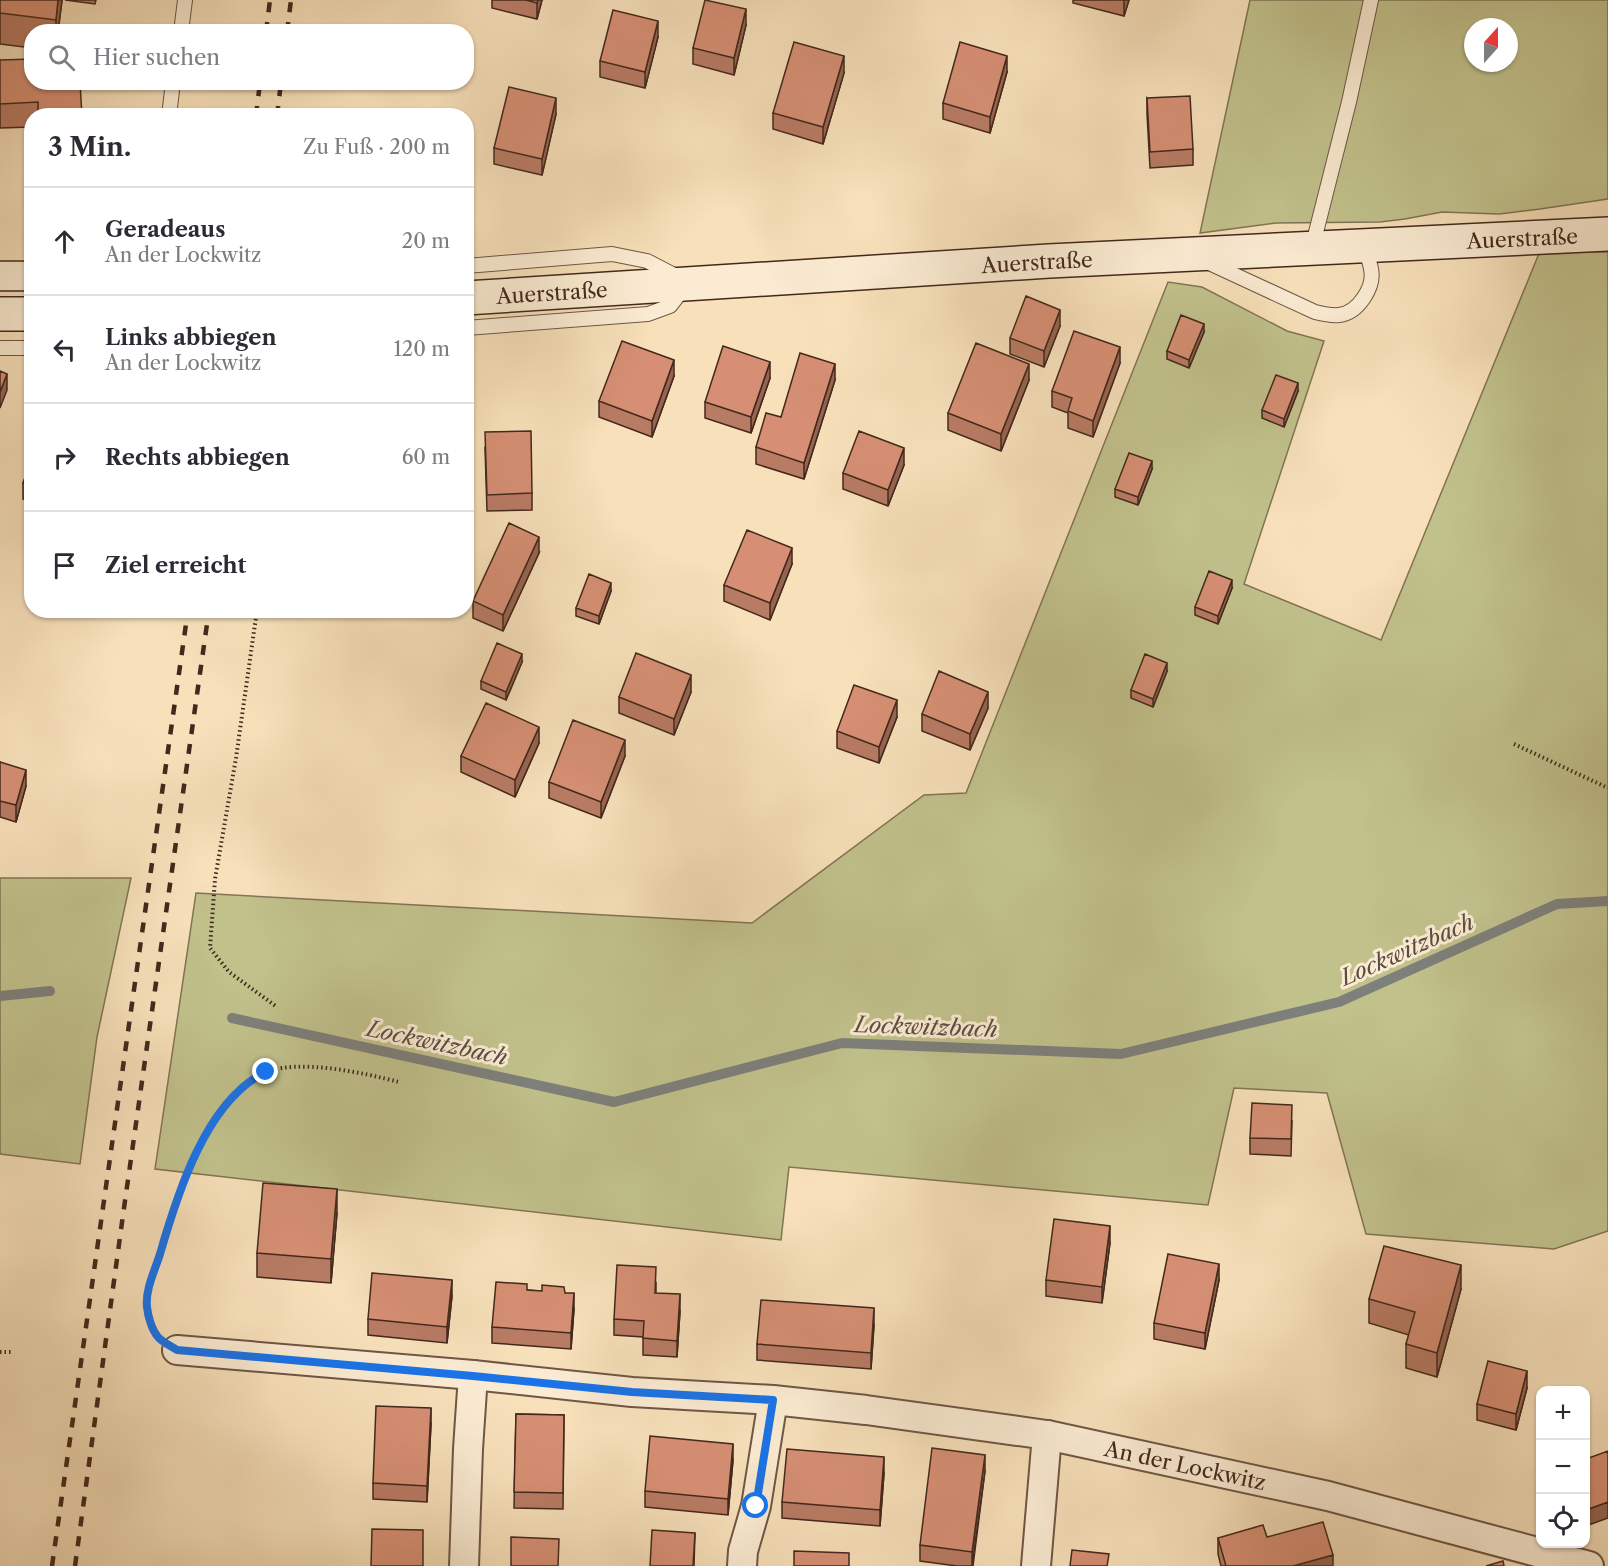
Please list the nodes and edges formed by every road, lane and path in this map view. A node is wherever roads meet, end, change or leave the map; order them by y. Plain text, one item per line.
1 (185, 0) edge
2 (1371, 0) edge
3 (182, 24) edge
4 (172, 90) edge
5 (170, 108) edge
6 (1608, 234) edge
7 (1363, 246) junction
8 (1312, 249) junction
9 (1191, 254) junction
10 (474, 265) edge
11 (0, 276) edge
12 (24, 276) edge
13 (689, 283) junction
14 (474, 297) edge
15 (0, 314) edge
16 (24, 314) edge
17 (474, 327) edge
18 (0, 348) edge
19 (24, 348) edge
20 (256, 618) edge
21 (1514, 744) dead end
22 (1608, 788) edge
23 (277, 1007) dead end
24 (399, 1082) dead end
25 (177, 1350) joint
26 (0, 1352) edge
27 (13, 1352) dead end
28 (473, 1376) junction
29 (773, 1400) junction
30 (1047, 1435) junction
31 (464, 1566) edge
32 (742, 1566) edge
33 (1036, 1566) edge
34 (1589, 1566) edge

1 - 3 lane
2 - 8 lane
4 - 5 lane
6 - 7 street, Auerstraße
7 - 8 street, Auerstraße
7 - 9 lane
8 - 9 street, Auerstraße
9 - 13 street, Auerstraße
10 - 13 lane
11 - 12 street
13 - 14 street, Auerstraße
13 - 17 lane
15 - 16 street
18 - 19 lane
20 - 23 path
21 - 22 path
24 - 25 path
25 - 28 street, An der Lockwitz
26 - 27 path
28 - 29 street, An der Lockwitz
28 - 31 street
29 - 30 street, An der Lockwitz
29 - 32 street
30 - 33 street
30 - 34 street, An der Lockwitz

